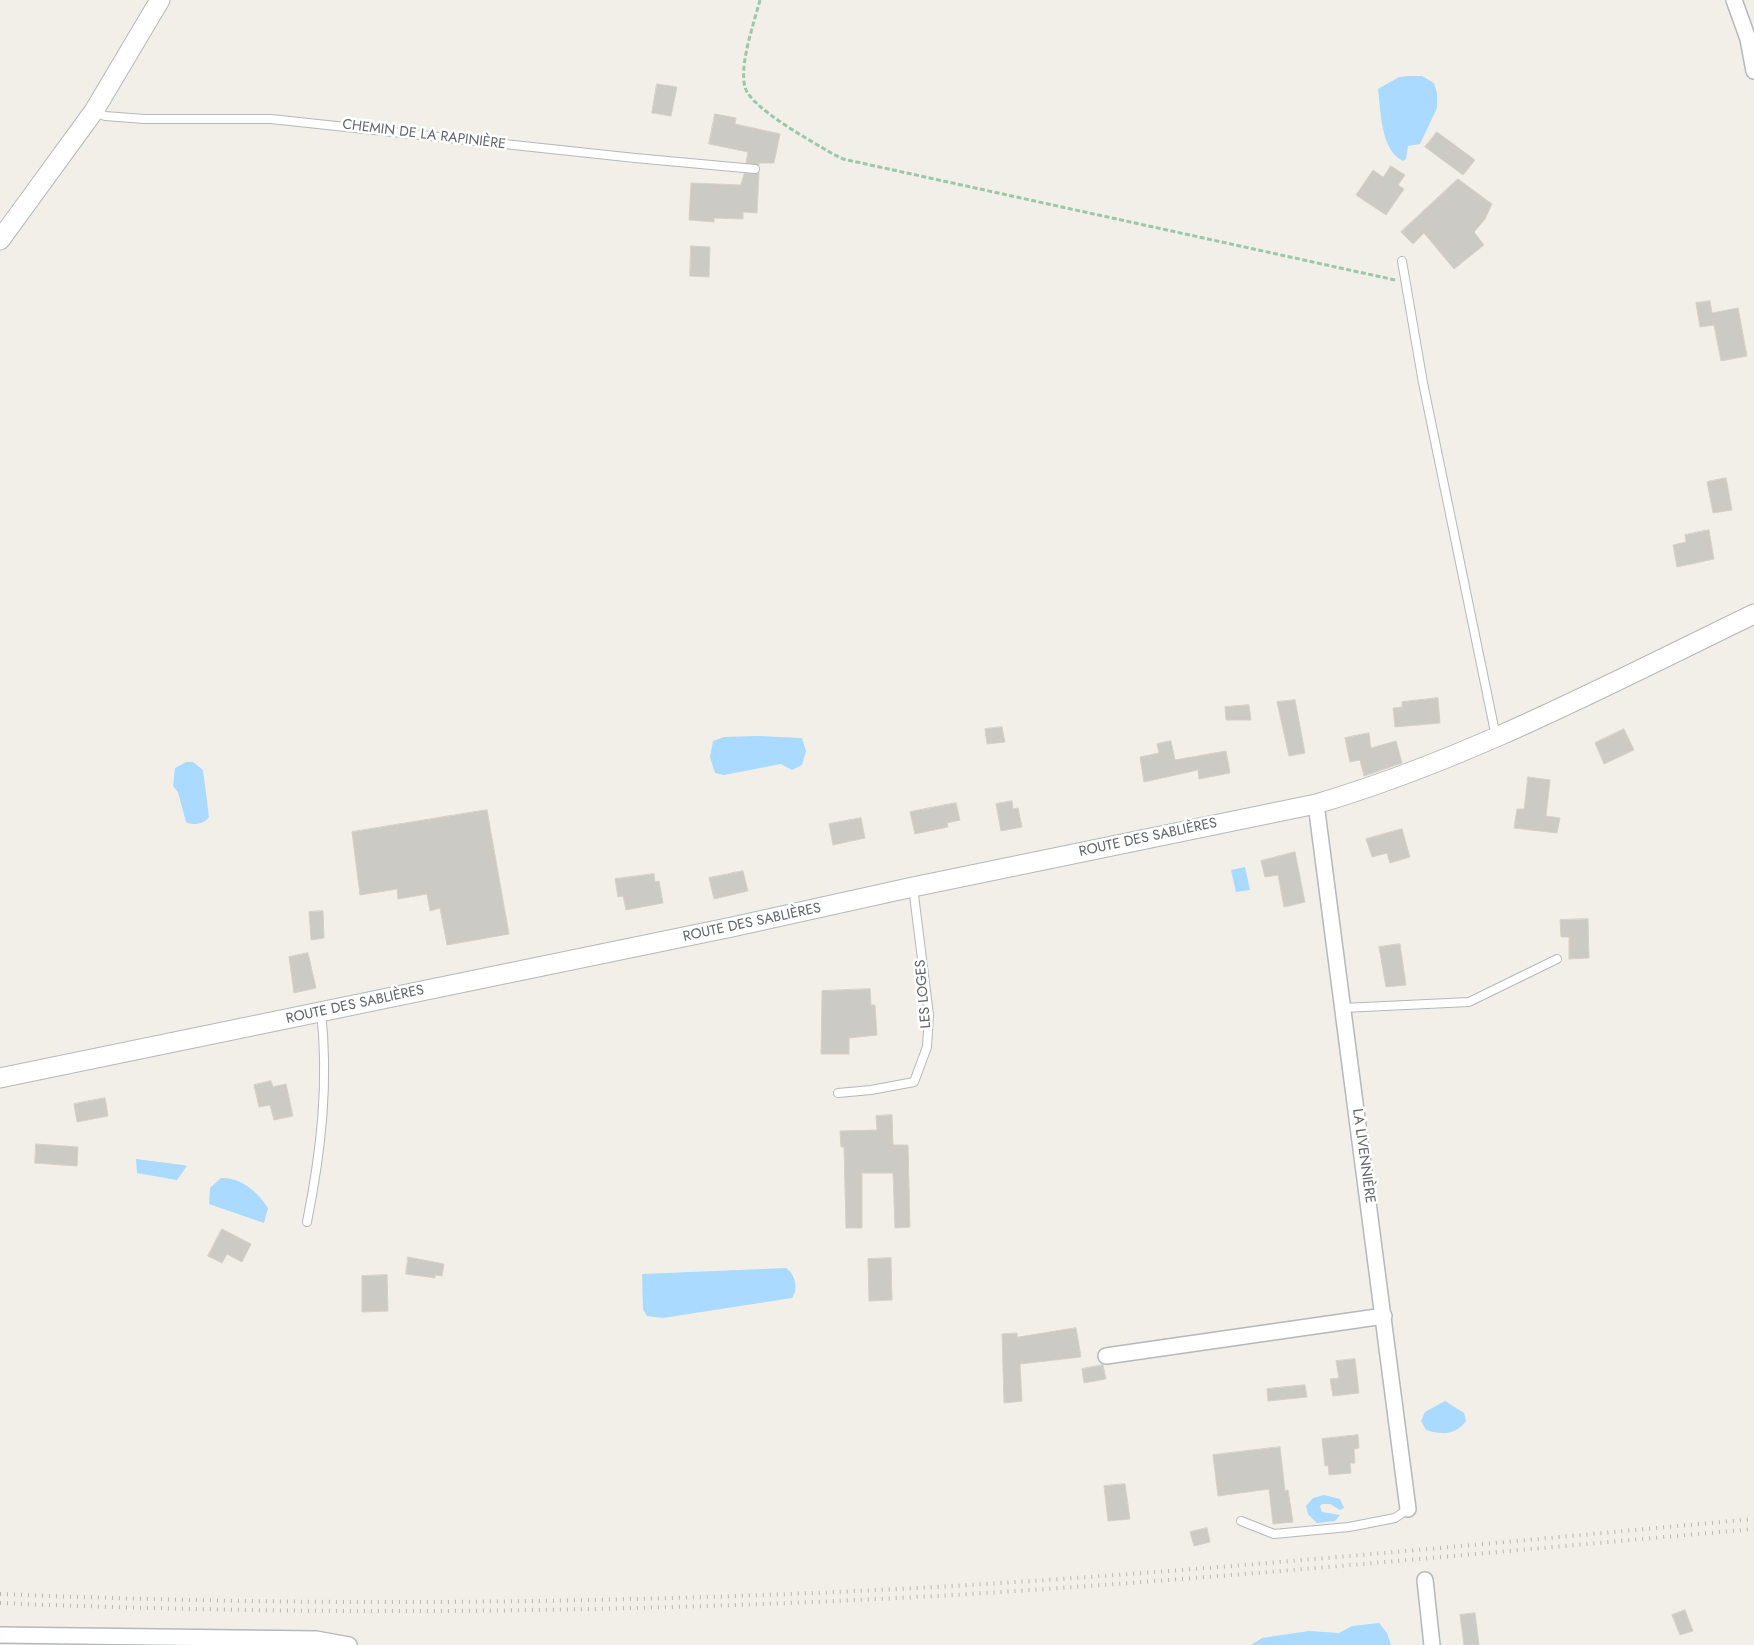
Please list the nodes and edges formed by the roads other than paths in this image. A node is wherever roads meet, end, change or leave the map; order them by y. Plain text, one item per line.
1 (160, 0) edge
2 (1736, 1) edge
3 (1754, 71) edge
4 (94, 110) junction
5 (755, 169) dead end
6 (0, 240) edge
7 (1402, 261) dead end
8 (1754, 614) edge
9 (1496, 738) junction
10 (1316, 804) junction
11 (913, 887) junction
12 (1557, 959) dead end
13 (1343, 1008) junction
14 (321, 1012) junction
15 (0, 1078) edge
16 (838, 1093) dead end
17 (307, 1222) dead end
18 (1384, 1316) junction
19 (1106, 1356) dead end
20 (1408, 1509) joint
21 (1241, 1521) dead end
22 (1425, 1580) dead end
23 (0, 1635) edge
24 (349, 1645) edge
25 (1432, 1645) edge

1 - 4 street
2 - 3 street
4 - 5 lane, CHEMIN DE LA RAPINIÈRE
4 - 6 street
7 - 9 lane
8 - 9 street, ROUTE DES SABLIÈRES
9 - 10 street, ROUTE DES SABLIÈRES
10 - 11 street, ROUTE DES SABLIÈRES
10 - 13 street, LA LIVENNIÈRE
11 - 14 street, ROUTE DES SABLIÈRES
11 - 16 lane, LES LOGES
12 - 13 lane
13 - 18 street, LA LIVENNIÈRE
14 - 15 street, ROUTE DES SABLIÈRES
14 - 17 lane
18 - 19 street
18 - 20 street, LA LIVENNIÈRE
20 - 21 lane
22 - 25 street
23 - 24 street

